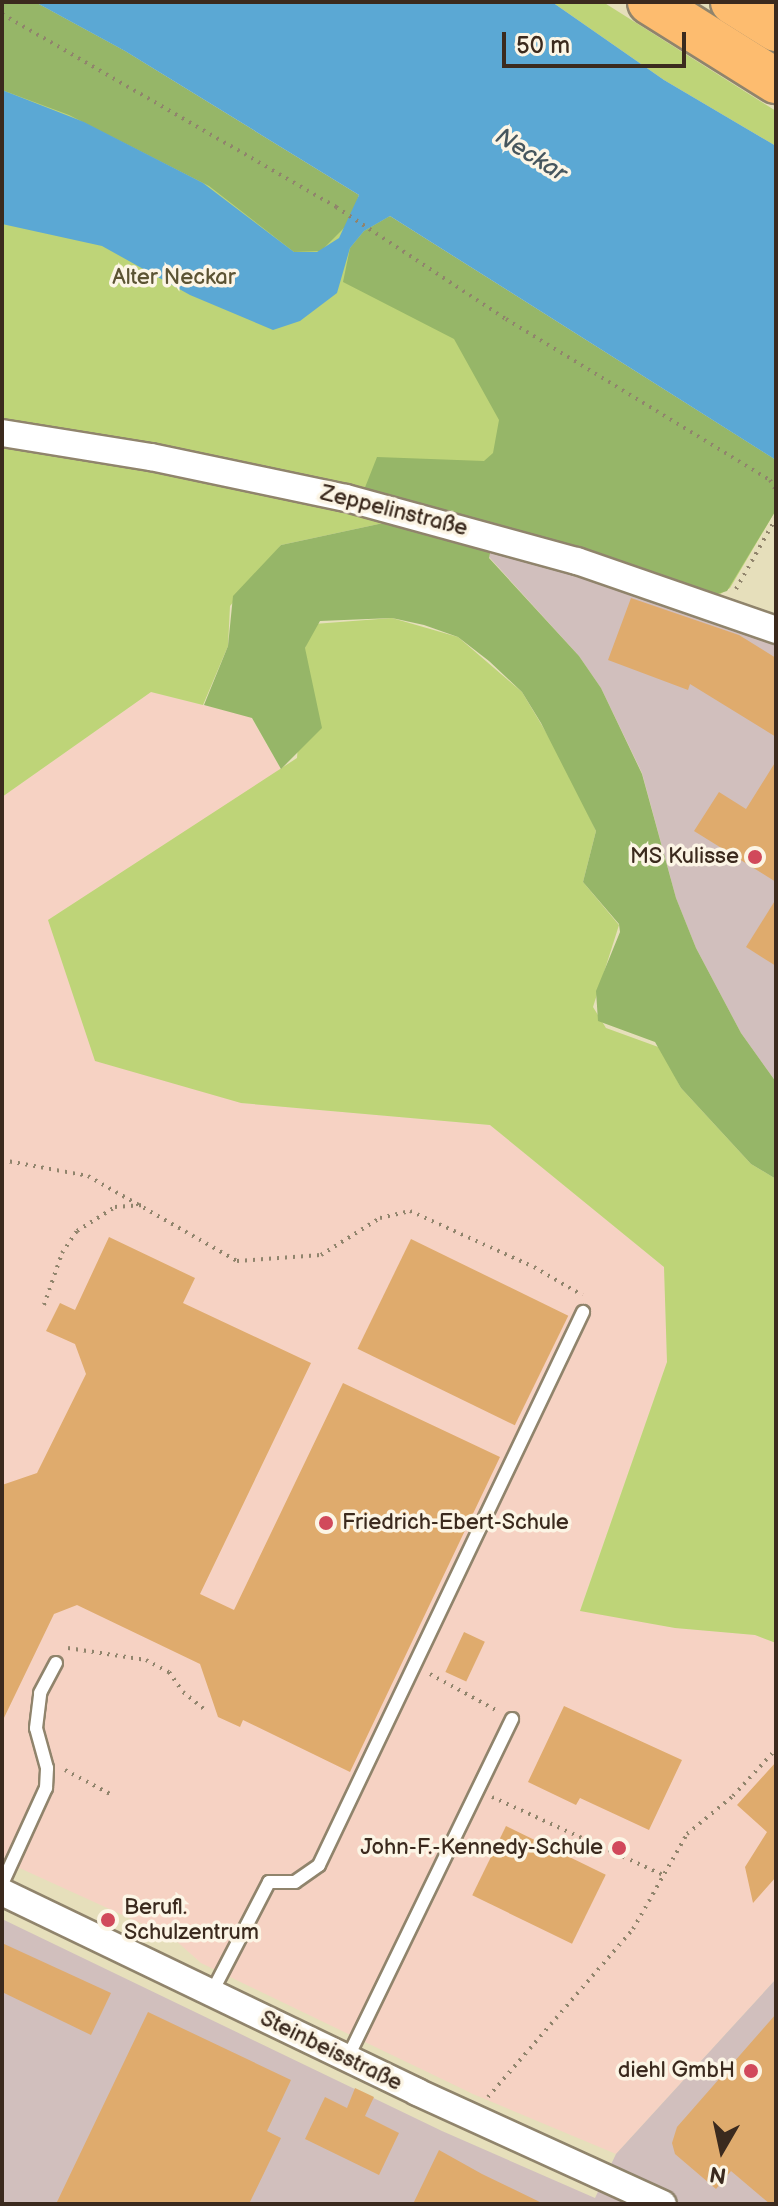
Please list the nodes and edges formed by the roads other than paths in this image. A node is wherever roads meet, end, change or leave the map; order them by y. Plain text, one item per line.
1 (650, 2) edge
2 (733, 2) edge
3 (776, 29) edge
4 (776, 81) edge
5 (2, 433) edge
6 (776, 630) edge
7 (583, 1312) road end
8 (56, 1663) road end
9 (512, 1719) road end
10 (2, 1884) edge
11 (2, 1892) edge
12 (212, 1992) junction
13 (347, 2059) junction
14 (663, 2204) edge

1 - 4 highway
2 - 3 highway
5 - 6 street, Zeppelinstraße
7 - 12 lane
8 - 10 lane
9 - 13 lane
11 - 12 street, Steinbeisstraße
12 - 13 street, Steinbeisstraße
13 - 14 street, Steinbeisstraße

